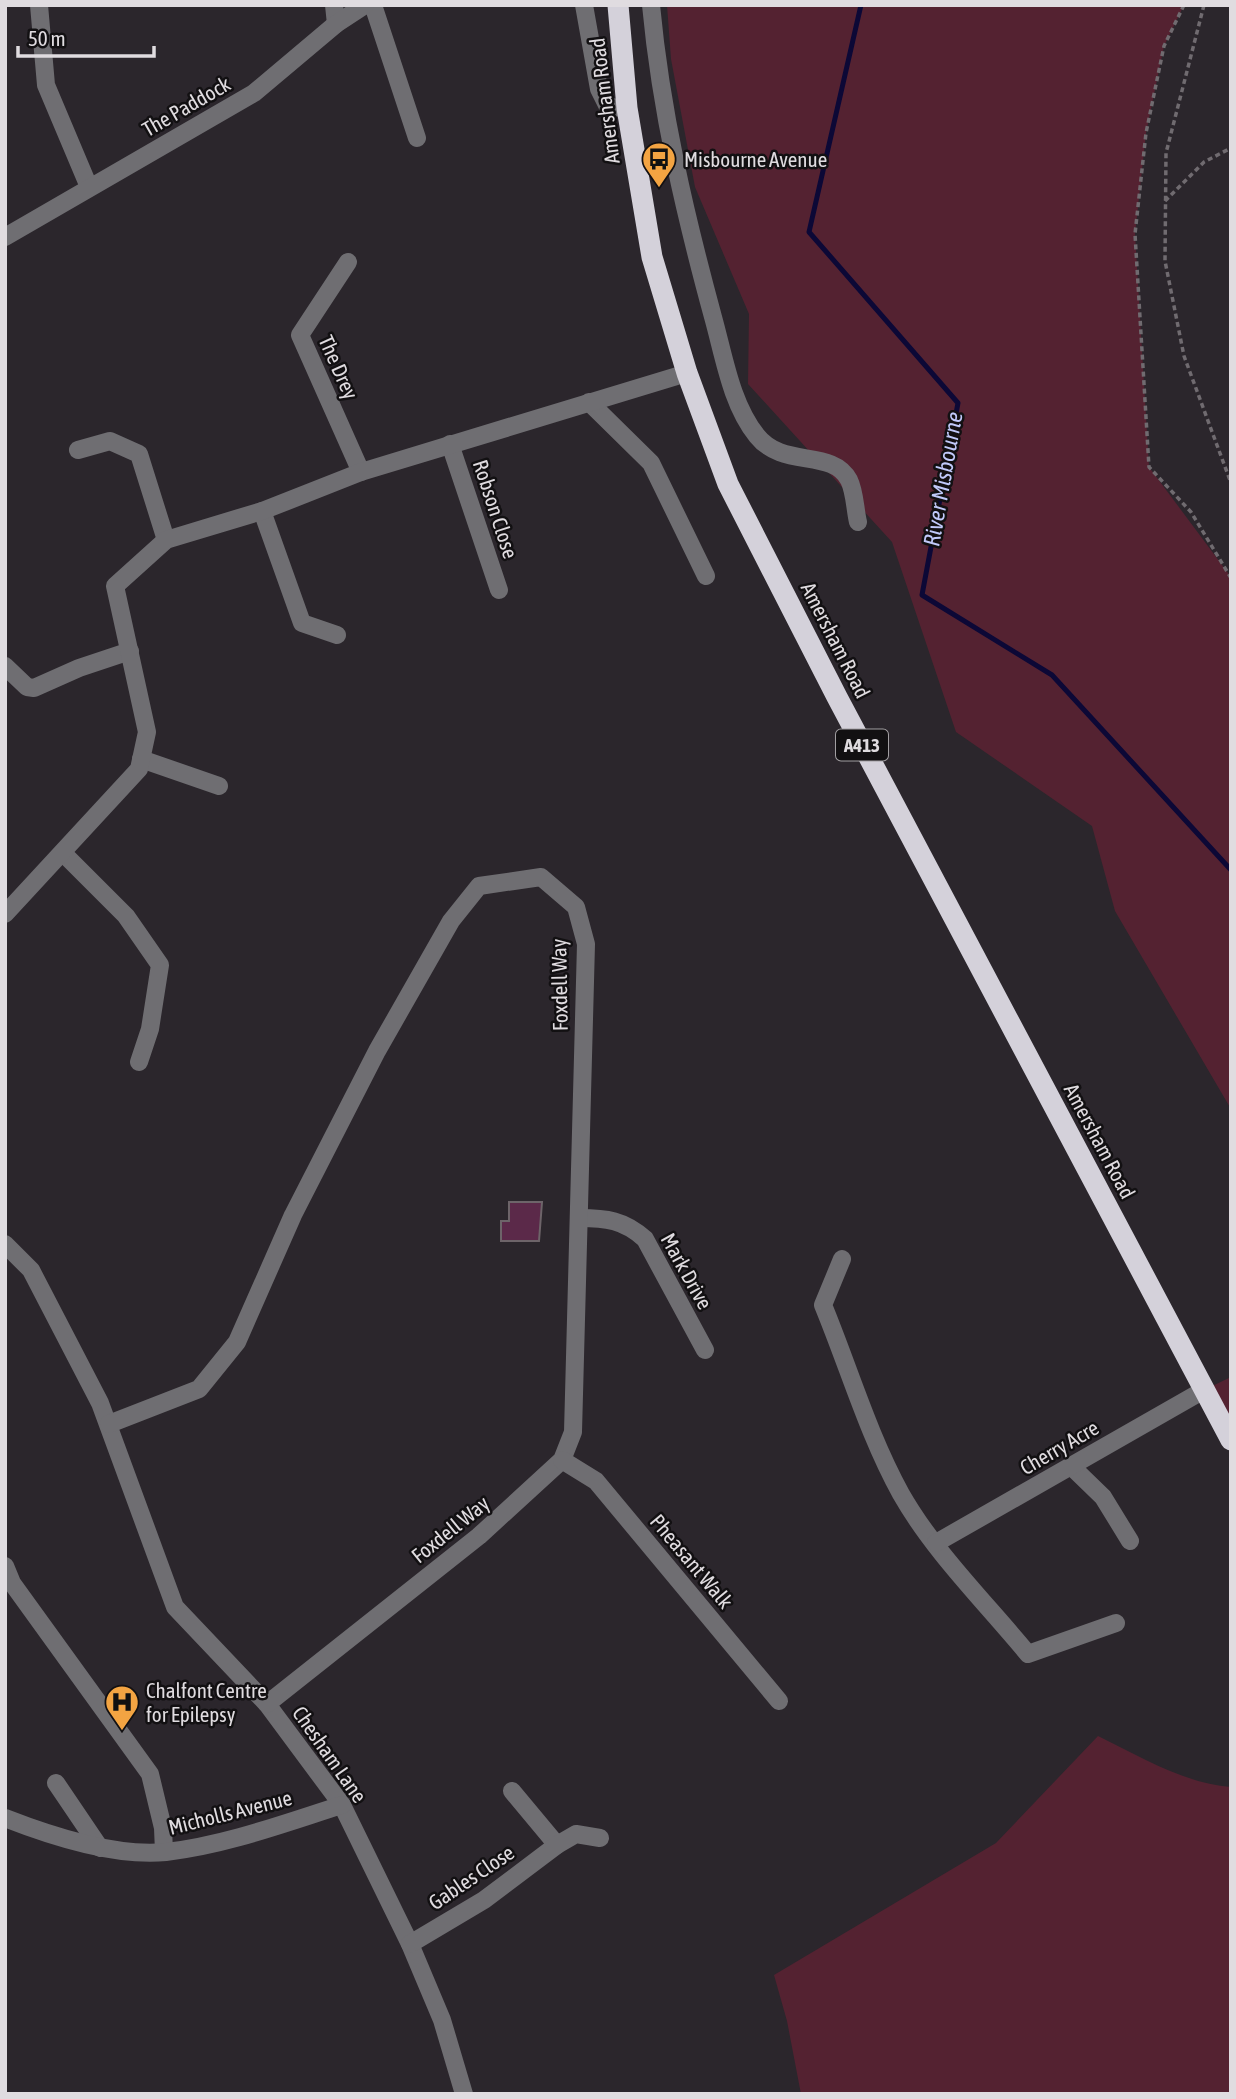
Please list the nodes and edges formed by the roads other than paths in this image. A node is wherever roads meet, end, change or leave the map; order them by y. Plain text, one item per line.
1 (39, 5) edge
2 (334, 5) edge
3 (365, 5) edge
4 (373, 5) edge
5 (584, 5) edge
6 (618, 5) edge
7 (651, 5) edge
8 (336, 24) junction
9 (627, 108) junction
10 (417, 138) dead end
11 (89, 187) junction
12 (5, 237) edge
13 (348, 262) dead end
14 (687, 373) junction
15 (589, 402) junction
16 (450, 444) junction
17 (78, 450) dead end
18 (361, 472) junction
19 (262, 511) junction
20 (858, 522) dead end
21 (166, 540) junction
22 (706, 576) dead end
23 (499, 590) dead end
24 (338, 635) dead end
25 (130, 652) junction
26 (5, 666) edge
27 (141, 759) junction
28 (219, 786) dead end
29 (64, 854) junction
30 (7, 909) edge
31 (139, 1062) dead end
32 (579, 1218) junction
33 (5, 1244) edge
34 (842, 1259) dead end
35 (705, 1350) dead end
36 (1204, 1390) junction
37 (109, 1424) junction
38 (1231, 1440) edge
39 (562, 1460) junction
40 (1070, 1466) junction
41 (1130, 1541) dead end
42 (936, 1543) junction
43 (5, 1566) edge
44 (1116, 1623) dead end
45 (779, 1701) dead end
46 (267, 1704) junction
47 (56, 1783) dead end
48 (512, 1791) dead end
49 (342, 1805) junction
50 (5, 1818) edge
51 (600, 1838) dead end
52 (557, 1845) junction
53 (100, 1847) junction
54 (164, 1852) junction
55 (410, 1944) junction
56 (464, 2094) edge

1 - 11 street
2 - 8 street
3 - 8 street, The Paddock
4 - 10 street
5 - 9 street
6 - 9 highway, Amersham Road / A413
7 - 20 street
8 - 11 street, The Paddock
9 - 14 highway, Amersham Road / A413
11 - 12 street, The Paddock
13 - 18 street, The Drey
14 - 15 street
14 - 36 highway, Amersham Road / A413
15 - 16 street
15 - 22 street
16 - 18 street
16 - 23 street, Robson Close
17 - 21 street
18 - 19 street
19 - 21 street
19 - 24 street
21 - 25 street
25 - 26 street
25 - 27 street
27 - 28 street
27 - 29 street
29 - 30 street
29 - 31 street
32 - 35 street, Mark Drive
32 - 37 street, Foxdell Way
32 - 39 street, Foxdell Way
33 - 37 street, Chesham Lane
34 - 42 street
36 - 38 highway, Amersham Road / A413
36 - 40 street, Cherry Acre
37 - 46 street, Chesham Lane
39 - 45 street, Pheasant Walk
39 - 46 street, Foxdell Way
40 - 41 street
40 - 42 street, Cherry Acre
42 - 44 street
43 - 54 street
46 - 49 street, Chesham Lane
47 - 53 street
48 - 52 street
49 - 54 street, Micholls Avenue
49 - 55 street, Chesham Lane
50 - 53 street, Micholls Avenue
51 - 52 street, Gables Close
52 - 55 street, Gables Close
53 - 54 street, Micholls Avenue
55 - 56 street, Chesham Lane

